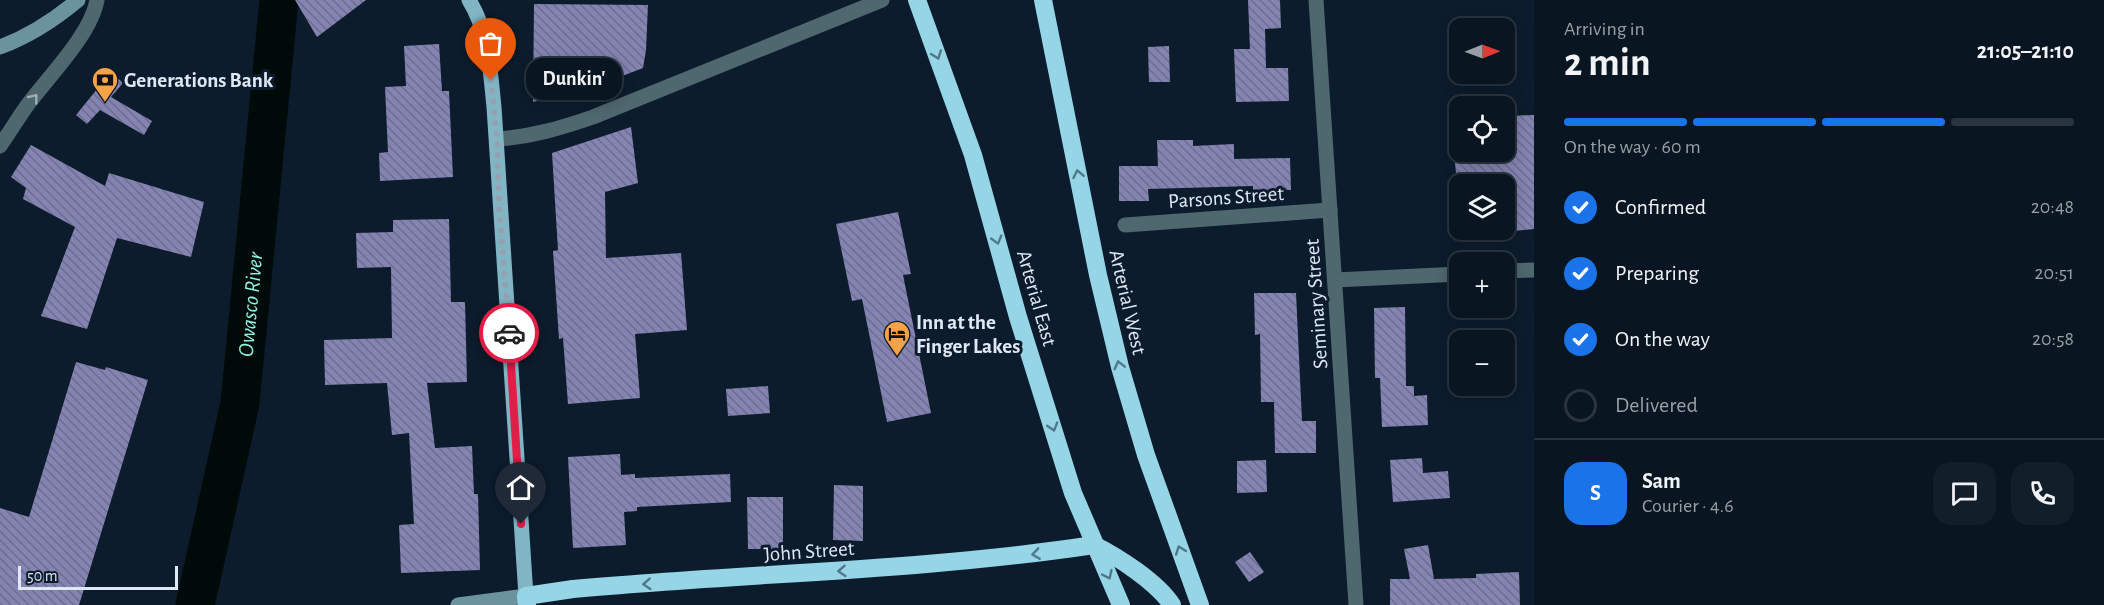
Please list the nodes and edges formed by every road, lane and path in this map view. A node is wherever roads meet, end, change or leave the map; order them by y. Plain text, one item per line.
1 (78, 0) edge
2 (97, 0) edge
3 (469, 0) edge
4 (882, 0) edge
5 (917, 0) edge
6 (1043, 0) edge
7 (1316, 0) edge
8 (0, 47) edge
9 (497, 139) junction
10 (0, 146) edge
11 (1330, 210) junction
12 (1125, 225) dead end
13 (1534, 270) edge
14 (1515, 271) edge
15 (1449, 275) edge
16 (1335, 280) junction
17 (1094, 545) junction
18 (526, 600) edge
19 (458, 605) edge
20 (1121, 605) edge
21 (1172, 605) edge
22 (1200, 605) edge
23 (1356, 605) edge

1 - 8 street
10 -> 2 street
3 - 9 main road
4 - 9 street
5 -> 17 highway, Arterial East
22 -> 6 highway, Arterial West
7 - 11 street, Seminary Street
9 - 18 main road
11 - 12 street, Parsons Street
11 - 16 street, Seminary Street
13 - 14 street
15 - 16 street
16 - 23 street, Seminary Street
17 -> 18 highway, John Street
17 -> 20 highway, Arterial East
17 - 21 highway
18 - 19 street

